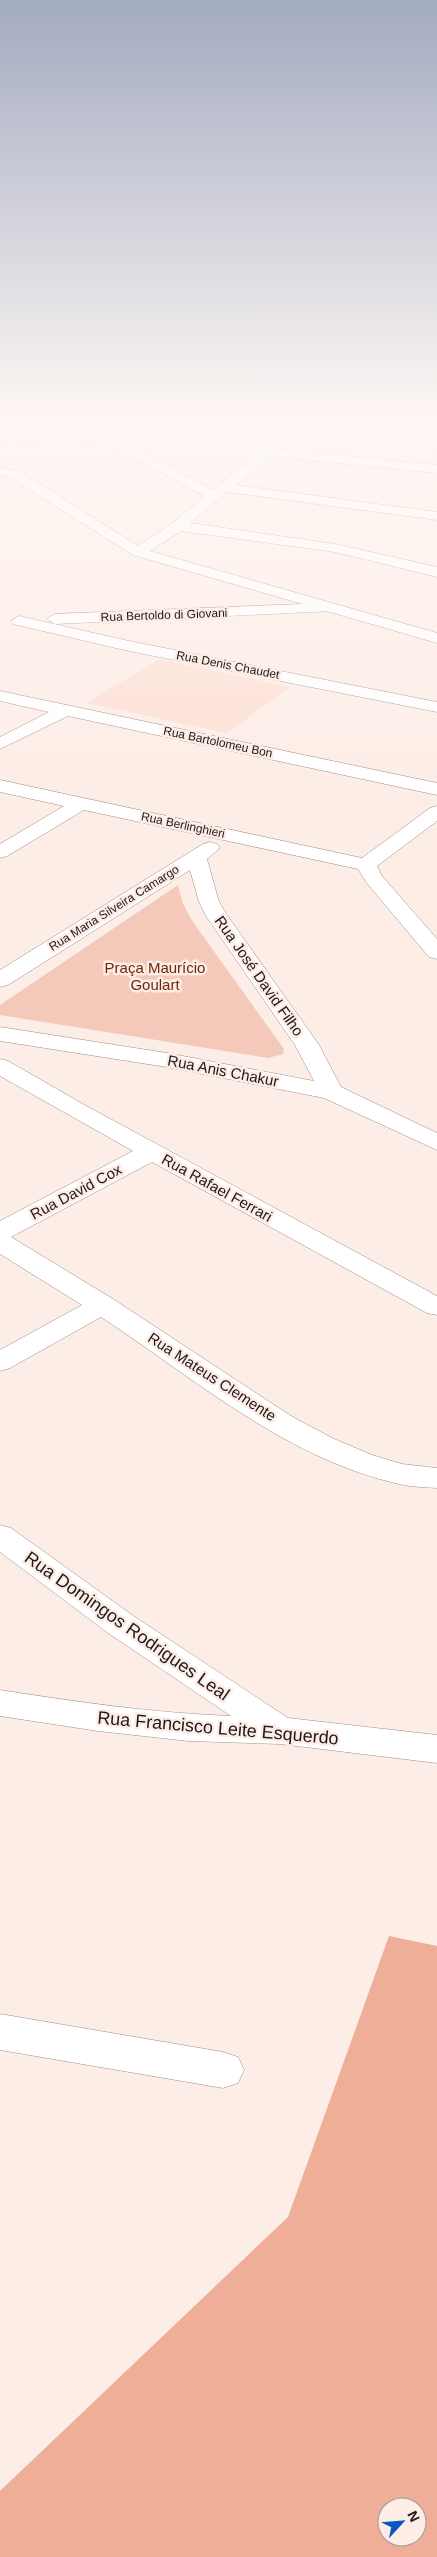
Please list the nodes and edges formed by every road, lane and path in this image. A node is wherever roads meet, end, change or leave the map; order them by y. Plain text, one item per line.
1 (113, 536) edge
2 (162, 536) edge
3 (252, 536) edge
4 (138, 552) junction
5 (437, 572) edge
6 (328, 608) junction
7 (0, 621) edge
8 (19, 621) junction
9 (437, 638) edge
10 (0, 696) edge
11 (437, 708) edge
12 (65, 710) junction
13 (0, 744) edge
14 (0, 786) edge
15 (437, 789) edge
16 (82, 803) junction
17 (437, 812) edge
18 (228, 835) junction
19 (0, 852) edge
20 (196, 857) junction
21 (366, 865) junction
22 (437, 952) edge
23 (0, 980) edge
24 (0, 1034) edge
25 (0, 1066) edge
26 (331, 1092) junction
27 (437, 1142) edge
28 (151, 1152) junction
29 (0, 1232) edge
30 (0, 1242) edge
31 (103, 1305) junction
32 (437, 1307) edge
33 (0, 1362) edge
34 (437, 1478) edge
35 (0, 1536) edge
36 (0, 1703) edge
37 (280, 1731) junction
38 (437, 1749) edge
39 (0, 2032) edge
40 (223, 2070) dead end

1 - 4 street
2 - 4 street
3 - 5 street
4 - 6 street
6 - 8 street, Rua Bertoldo di Giovani
6 - 9 street
7 - 8 street, Rua Bertoldo di Giovani
8 - 11 street, Rua Denis Chaudet
10 - 12 street, Rua Bartolomeu Bon
12 - 13 street
12 - 15 street, Rua Bartolomeu Bon
14 - 16 street, Rua Berlinghieri
16 - 18 street, Rua Berlinghieri
16 - 19 street
17 - 21 street
18 - 20 street, Rua Maria Silveira Camargo
18 - 21 street, Rua Berlinghieri
20 - 23 street, Rua Maria Silveira Camargo
20 - 26 street, Rua José David Filho
21 - 22 street
24 - 26 street, Rua Anis Chakur
25 - 28 street, Rua Rafael Ferrari
26 - 27 street, Rua Anis Chakur
28 - 29 street, Rua David Cox
28 - 32 street, Rua Rafael Ferrari
30 - 31 street, Rua Mateus Clemente
31 - 33 street
31 - 34 street, Rua Mateus Clemente
35 - 37 street, Rua Domingos Rodrigues Leal
36 - 37 street, Rua Francisco Leite Esquerdo
37 - 38 street, Rua Francisco Leite Esquerdo
39 - 40 street

